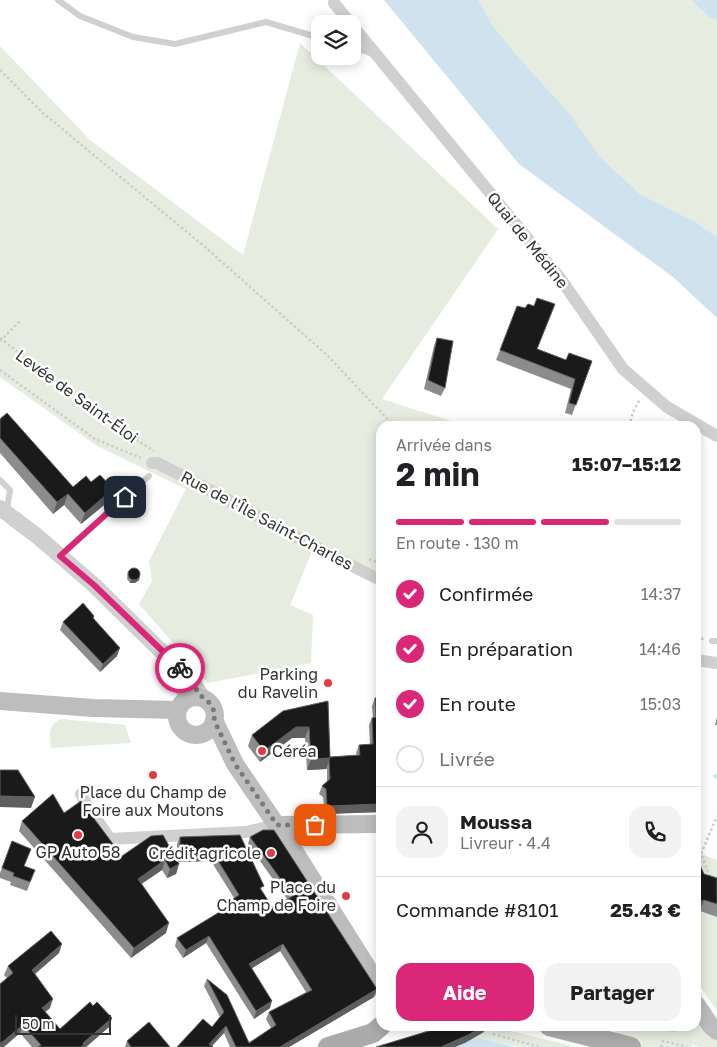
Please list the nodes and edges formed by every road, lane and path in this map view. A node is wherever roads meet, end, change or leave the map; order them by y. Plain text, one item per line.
1 (58, 0) edge
2 (334, 3) dead end
3 (344, 15) edge
4 (311, 35) edge
5 (361, 36) edge
6 (361, 50) edge
7 (376, 55) junction
8 (0, 70) edge
9 (21, 320) dead end
10 (0, 340) edge
11 (0, 370) edge
12 (646, 389) junction
13 (389, 421) edge
14 (630, 421) edge
15 (691, 421) edge
16 (701, 427) edge
17 (717, 436) edge
18 (154, 457) junction
19 (149, 476) dead end
20 (0, 480) edge
21 (3, 510) edge
22 (60, 556) junction
23 (376, 578) edge
24 (701, 660) edge
25 (717, 662) edge
26 (0, 701) edge
27 (186, 707) junction
28 (214, 720) junction
29 (200, 734) junction
30 (235, 764) junction
31 (81, 794) dead end
32 (717, 816) edge
33 (376, 824) edge
34 (277, 825) junction
35 (315, 825) junction
36 (295, 852) junction
37 (717, 880) edge
38 (376, 979) edge
39 (701, 1011) edge
40 (376, 1030) edge
41 (569, 1031) edge
42 (717, 1031) edge
43 (493, 1034) dead end
44 (328, 1047) edge
45 (540, 1047) edge
46 (631, 1047) edge
47 (661, 1047) edge
48 (686, 1047) edge

1 - 4 lane
2 - 3 street, Quai de Médine
5 - 7 street, Quai de Médine
6 - 7 lane
7 - 12 street, Quai de Médine
8 - 13 path
9 - 10 path
10 - 18 path, Levée de Saint-Éloi
11 - 18 path
12 - 14 path
12 - 15 street, Quai de Médine
16 - 17 street, Quai de Médine
18 - 23 street, Rue de l'Île Saint-Charles
19 - 22 lane
20 - 21 lane
21 - 22 street
22 - 27 street
24 - 25 street
26 - 27 main road
27 - 28 main road
27 - 29 main road
28 - 29 main road
28 - 30 main road
29 - 30 main road
30 - 34 main road
31 - 34 street
32 - 37 path
33 - 35 main road
34 - 35 main road
34 - 36 main road
35 - 36 main road
36 - 38 main road
39 - 42 main road
40 - 44 main road
41 - 46 main road
43 - 45 path
47 - 48 path

